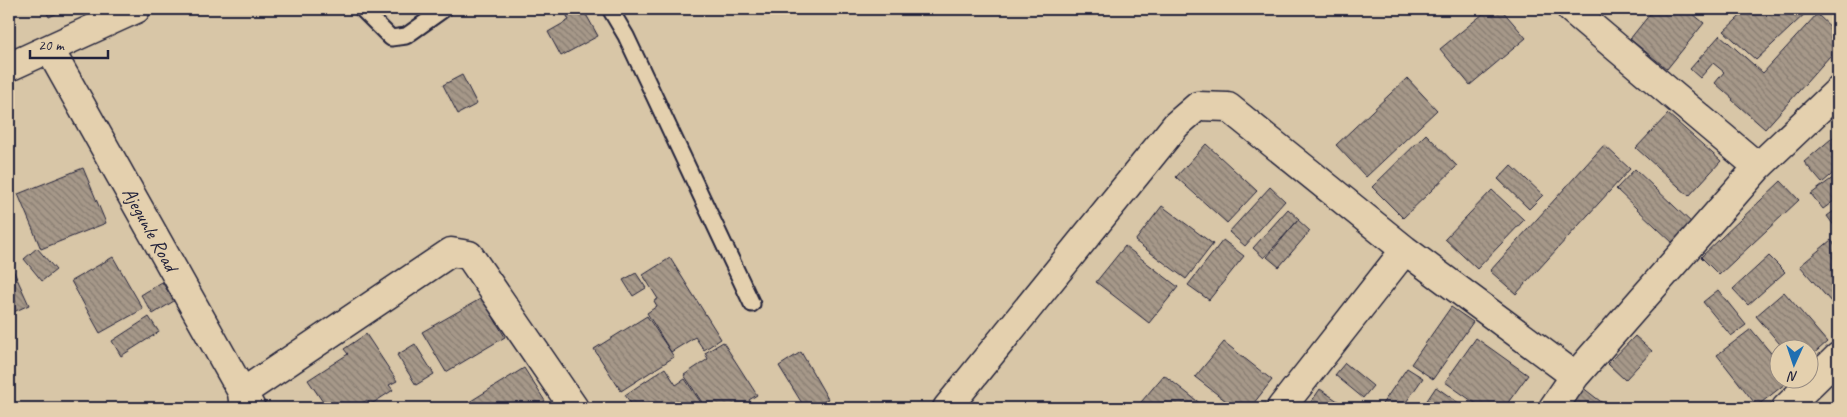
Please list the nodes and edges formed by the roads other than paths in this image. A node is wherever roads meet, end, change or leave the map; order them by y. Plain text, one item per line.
1 (136, 9) edge
2 (362, 9) edge
3 (444, 9) edge
4 (610, 9) edge
5 (1571, 9) edge
6 (50, 50) junction
7 (9, 68) edge
8 (1838, 91) edge
9 (1758, 167) junction
10 (1405, 250) junction
11 (752, 304) dead end
12 (1838, 357) edge
13 (1576, 376) junction
14 (246, 403) edge
15 (574, 408) edge
16 (947, 408) edge
17 (1281, 408) edge
18 (1552, 408) edge
19 (1786, 408) edge

1 - 6 main road
2 - 3 lane
4 - 11 lane
5 - 9 main road
6 - 7 main road
6 - 14 main road, Ajegunle Road
8 - 9 main road
9 - 13 main road
10 - 13 main road
10 - 16 main road
10 - 17 main road
12 - 19 main road
13 - 18 main road
14 - 15 main road

